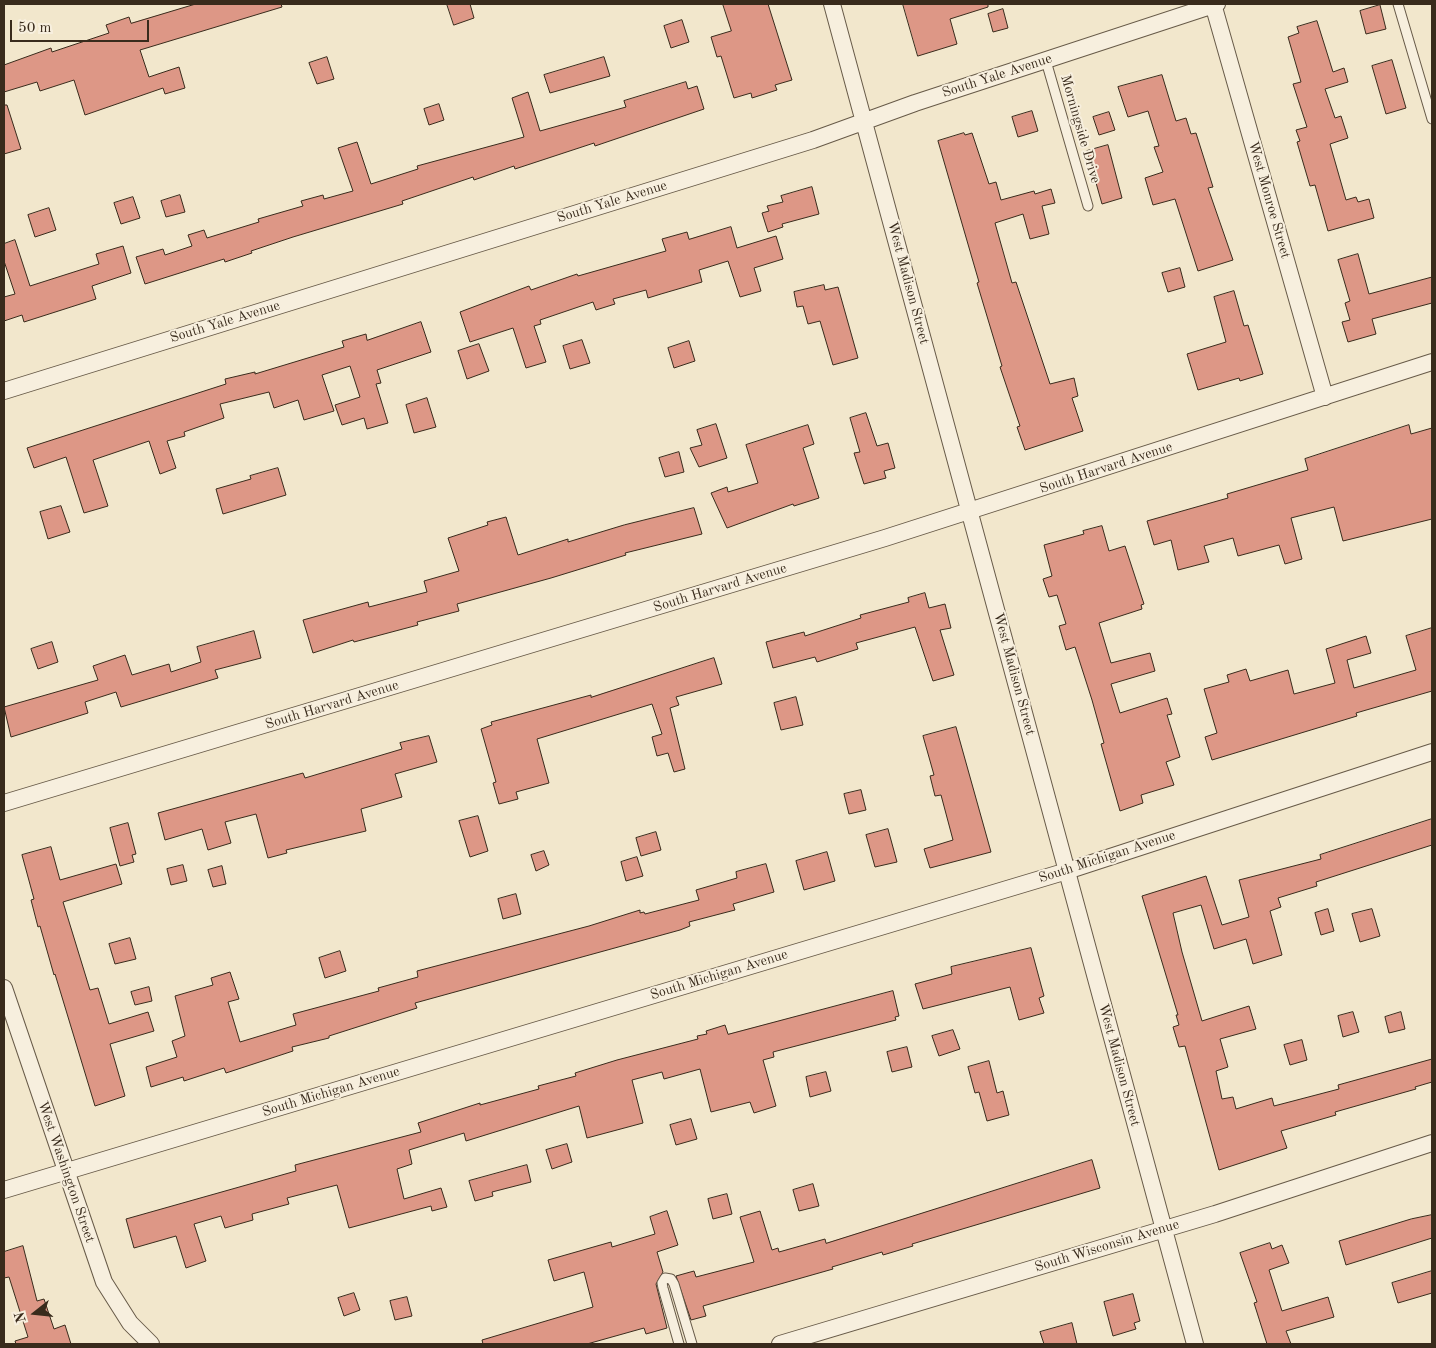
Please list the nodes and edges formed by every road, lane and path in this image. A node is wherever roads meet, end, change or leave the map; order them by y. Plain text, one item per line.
1 (832, 4) edge
2 (1215, 4) edge
3 (1398, 4) edge
4 (1046, 61) junction
5 (1432, 119) edge
6 (864, 121) junction
7 (1088, 206) dead end
8 (1432, 362) edge
9 (4, 391) edge
10 (1325, 397) junction
11 (970, 512) junction
12 (1432, 752) edge
13 (4, 803) edge
14 (1066, 870) junction
15 (4, 988) edge
16 (1432, 1143) edge
17 (66, 1172) junction
18 (4, 1190) edge
19 (1164, 1229) junction
20 (151, 1344) edge
21 (680, 1344) edge
22 (692, 1344) edge
23 (780, 1344) edge
24 (1196, 1344) edge

1 - 6 street, West Madison Street
2 - 4 street, South Yale Avenue
2 - 10 street, West Monroe Street
3 - 5 lane
4 - 6 street, South Yale Avenue
4 - 7 lane, Morningside Drive
6 - 9 street, South Yale Avenue
6 - 11 street, West Madison Street
8 - 10 street, South Harvard Avenue
10 - 11 street, South Harvard Avenue
11 - 13 street, South Harvard Avenue
11 - 14 street, West Madison Street
12 - 14 street, South Michigan Avenue
14 - 17 street, South Michigan Avenue
14 - 19 street, West Madison Street
15 - 17 street, West Washington Street
16 - 19 street, South Wisconsin Avenue
17 - 18 street, South Michigan Avenue
17 - 20 street, West Washington Street
19 - 23 street, South Wisconsin Avenue
19 - 24 street, West Madison Street
21 - 22 lane

